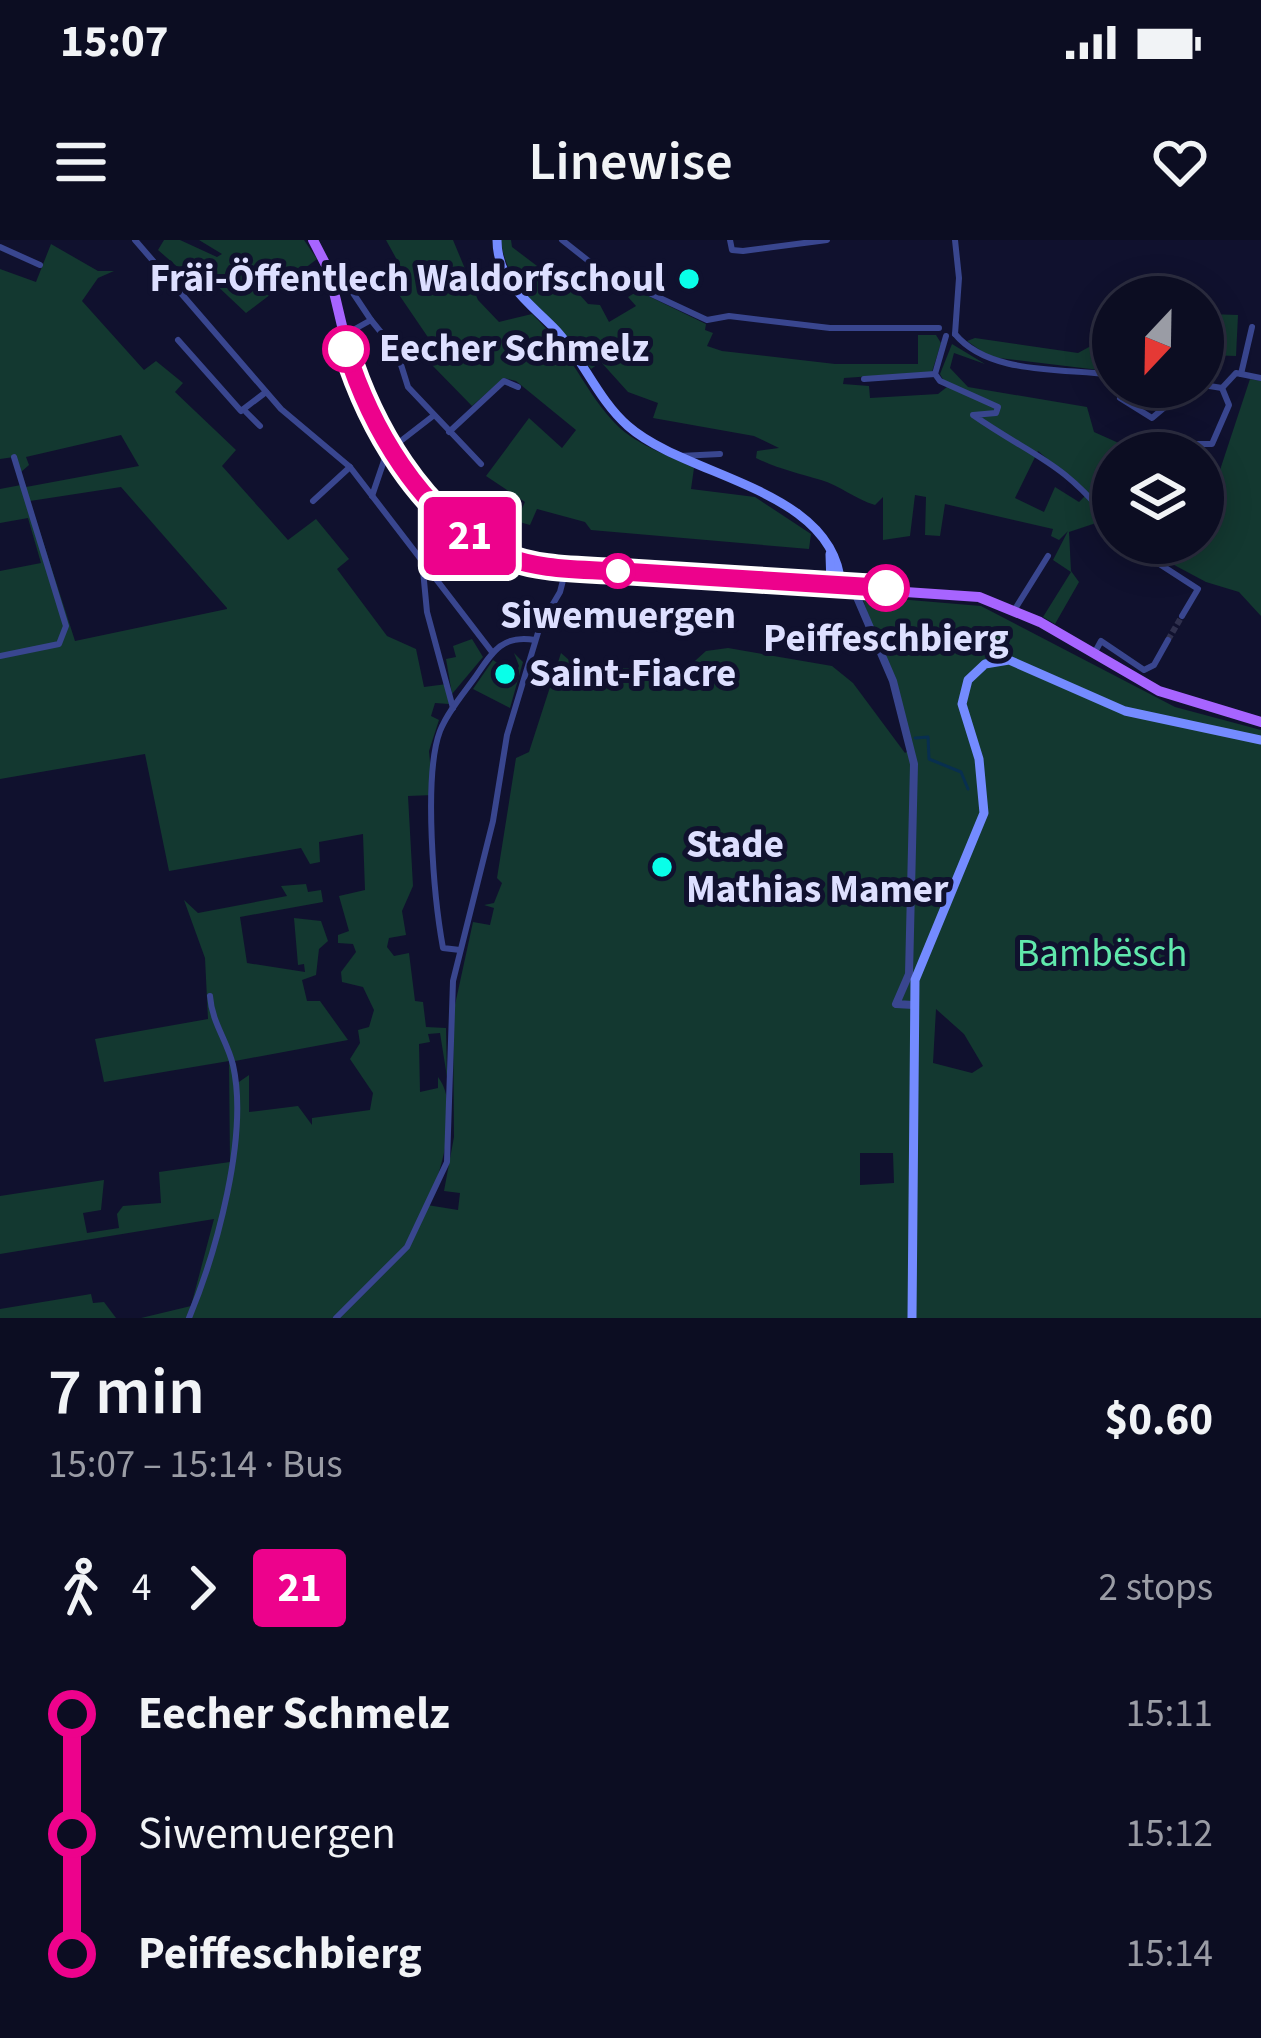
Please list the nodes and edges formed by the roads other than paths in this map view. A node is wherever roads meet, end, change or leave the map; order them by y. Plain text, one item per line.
1 (135, 240) edge
2 (313, 240) edge
3 (497, 240) edge
4 (562, 240) edge
5 (730, 240) edge
6 (827, 240) edge
7 (955, 240) edge
8 (0, 247) edge
9 (40, 265) dead end
10 (332, 285) junction
11 (953, 319) junction
12 (371, 320) junction
13 (1252, 327) dead end
14 (939, 328) junction
15 (343, 334) junction
16 (950, 335) junction
17 (178, 340) dead end
18 (1092, 372) edge
19 (935, 374) junction
20 (1241, 374) junction
21 (864, 379) dead end
22 (1261, 379) edge
23 (1224, 385) edge
24 (518, 387) dead end
25 (266, 392) junction
26 (1224, 393) edge
27 (1136, 408) edge
28 (1165, 408) edge
29 (246, 412) junction
30 (433, 416) junction
31 (260, 426) dead end
32 (449, 432) junction
33 (1217, 432) edge
34 (390, 447) junction
35 (720, 454) dead end
36 (680, 456) junction
37 (14, 457) dead end
38 (481, 464) dead end
39 (350, 467) junction
40 (372, 496) junction
41 (1092, 498) edge
42 (313, 501) dead end
43 (1048, 556) dead end
44 (422, 560) junction
45 (1159, 564) edge
46 (566, 569) junction
47 (841, 586) junction
48 (1016, 609) junction
49 (1182, 616) tunnel mouth
50 (535, 640) junction
51 (1168, 640) tunnel mouth
52 (492, 652) junction
53 (1094, 653) junction
54 (0, 656) edge
55 (454, 708) junction
56 (1261, 722) edge
57 (1261, 740) edge
58 (460, 950) junction
59 (209, 997) dead end
60 (913, 1006) junction
61 (189, 1318) edge
62 (336, 1318) edge
63 (912, 1318) edge

1 - 25 street
2 - 10 main road
3 - 36 main road
4 - 14 street
5 - 6 street
7 - 11 street
8 - 9 street
10 - 12 street
10 - 15 main road
11 - 14 street
11 - 16 street
12 - 15 street
12 - 30 street
13 - 20 street
14 - 16 street
15 - 34 main road
16 - 18 street
16 - 19 street
17 - 29 street
19 - 21 street
19 - 41 street
20 - 22 street
20 - 23 street
24 - 32 street
25 - 29 street
25 - 39 street
26 - 33 street
27 - 28 street
29 - 31 street
30 - 32 street
30 - 34 street
32 - 38 street
34 - 40 street
34 - 46 main road
35 - 36 street
36 - 47 main road
37 - 54 street
39 - 40 street
39 - 42 street
40 - 44 street
43 - 48 street
44 - 52 street
44 - 55 street
45 - 49 street
46 - 47 main road
46 - 50 street
47 - 48 main road
47 - 60 street
48 - 53 main road
50 - 52 street
50 - 58 street
51 - 53 street
52 - 55 street
53 - 56 main road
55 - 58 street
57 - 60 main road
58 - 62 street
59 - 61 street
60 - 63 main road

